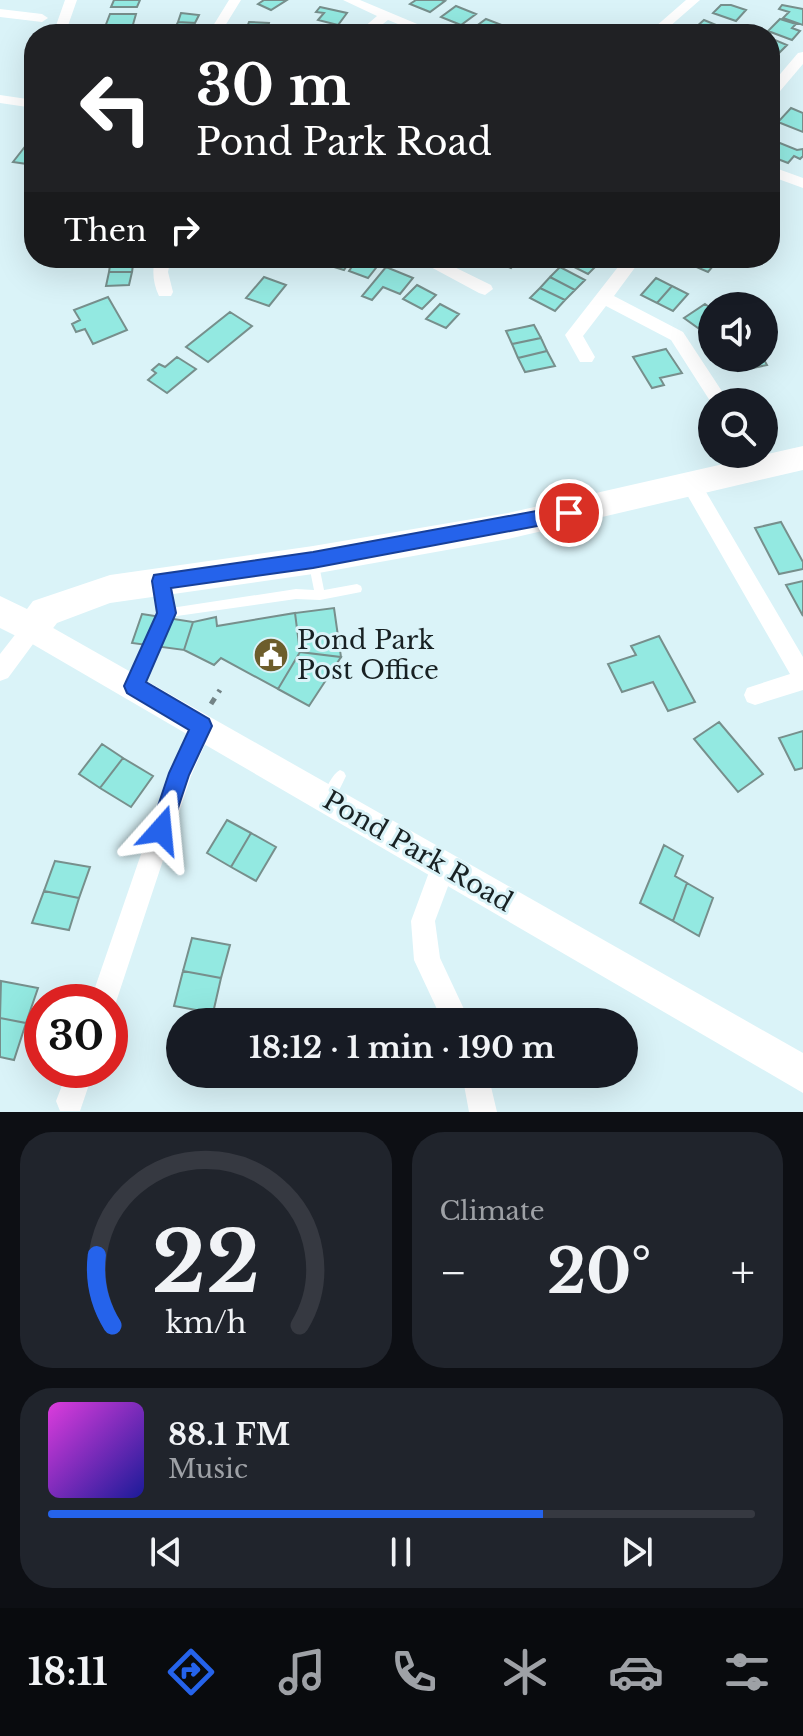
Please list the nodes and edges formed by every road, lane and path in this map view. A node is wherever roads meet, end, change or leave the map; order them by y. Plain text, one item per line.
1 (71, 0) edge
2 (235, 0) edge
3 (349, 0) edge
4 (694, 0) edge
5 (0, 13) edge
6 (387, 14) junction
7 (42, 18) dead end
8 (63, 24) edge
9 (220, 24) edge
10 (374, 24) edge
11 (411, 24) edge
12 (665, 24) edge
13 (803, 56) edge
14 (780, 82) edge
15 (24, 95) edge
16 (1, 101) edge
17 (18, 101) junction
18 (24, 102) edge
19 (780, 175) edge
20 (803, 183) edge
21 (161, 268) edge
22 (442, 268) edge
23 (626, 268) edge
24 (485, 289) dead end
25 (165, 292) dead end
26 (602, 297) junction
27 (586, 357) dead end
28 (711, 388) edge
29 (803, 458) edge
30 (778, 459) edge
31 (737, 468) edge
32 (692, 486) junction
33 (313, 560) junction
34 (161, 581) junction
35 (357, 589) dead end
36 (320, 595) junction
37 (0, 611) edge
38 (167, 613) junction
39 (32, 629) junction
40 (0, 671) edge
41 (803, 679) edge
42 (134, 686) junction
43 (220, 690) dead end
44 (755, 695) dead end
45 (205, 718) junction
46 (444, 865) junction
47 (109, 984) edge
48 (450, 1008) edge
49 (803, 1074) edge
50 (75, 1088) edge
51 (478, 1088) edge
52 (70, 1101) dead end
53 (483, 1112) edge

1 - 8 street
2 - 9 street
3 - 6 street
4 - 12 street
5 - 7 street
6 - 10 street
6 - 11 street
13 - 14 street
15 - 17 street
16 - 17 street
17 - 18 street
19 - 20 street
21 - 25 street
22 - 24 street
23 - 26 street
26 - 27 street
26 - 28 street
29 - 30 main road
31 - 32 main road
32 - 33 main road
32 - 41 street
33 - 34 main road
33 - 36 lane
34 - 38 lane
34 - 39 main road
35 - 36 lane
36 - 38 lane
37 - 39 main road
38 - 42 lane
39 - 40 street
39 - 42 main road, Pond Park Road
41 - 44 street
42 - 45 main road, Pond Park Road
43 - 45 path
45 - 46 main road, Pond Park Road
45 - 47 street
46 - 48 street
46 - 49 main road, Pond Park Road
50 - 52 street
51 - 53 street

